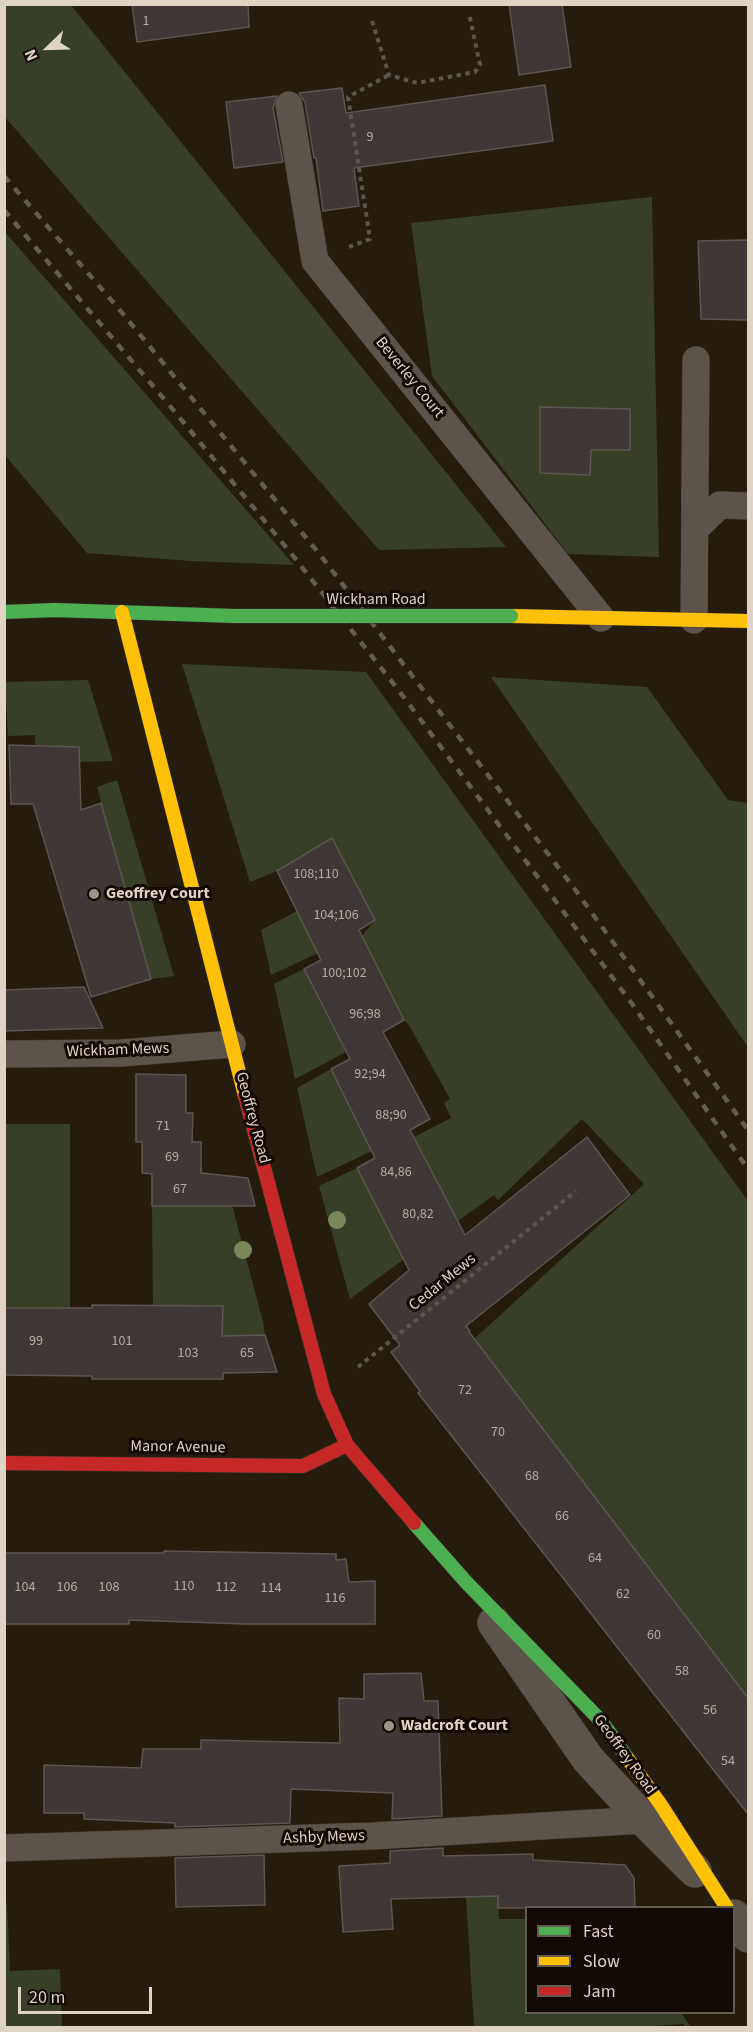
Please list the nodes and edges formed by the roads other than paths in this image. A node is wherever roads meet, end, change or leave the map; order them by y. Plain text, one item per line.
1 (289, 105) dead end
2 (696, 360) dead end
3 (748, 506) edge
4 (695, 530) junction
5 (4, 612) edge
6 (122, 612) junction
7 (601, 618) junction
8 (694, 620) junction
9 (748, 621) edge
10 (232, 1044) junction
11 (4, 1054) edge
12 (347, 1445) junction
13 (4, 1462) edge
14 (466, 1582) junction
15 (644, 1820) junction
16 (4, 1848) edge
17 (725, 1905) edge
18 (735, 1918) edge
19 (748, 1936) edge

1 - 7 lane, Beverley Court
2 - 4 lane
3 - 4 lane
4 - 8 lane
5 - 6 street, Wickham Road
6 - 7 street, Wickham Road, bridge
6 - 10 street, Geoffrey Road
7 - 8 street, Wickham Road
8 - 9 street, Wickham Road
10 - 11 lane, Wickham Mews
10 - 12 street, Geoffrey Road
12 - 13 street, Manor Avenue
12 - 14 street, Geoffrey Road
14 - 15 street, Geoffrey Road
14 - 17 street, Geoffrey Road
15 - 16 lane, Ashby Mews
15 - 17 street, Geoffrey Road
18 - 19 street, Geoffrey Road

